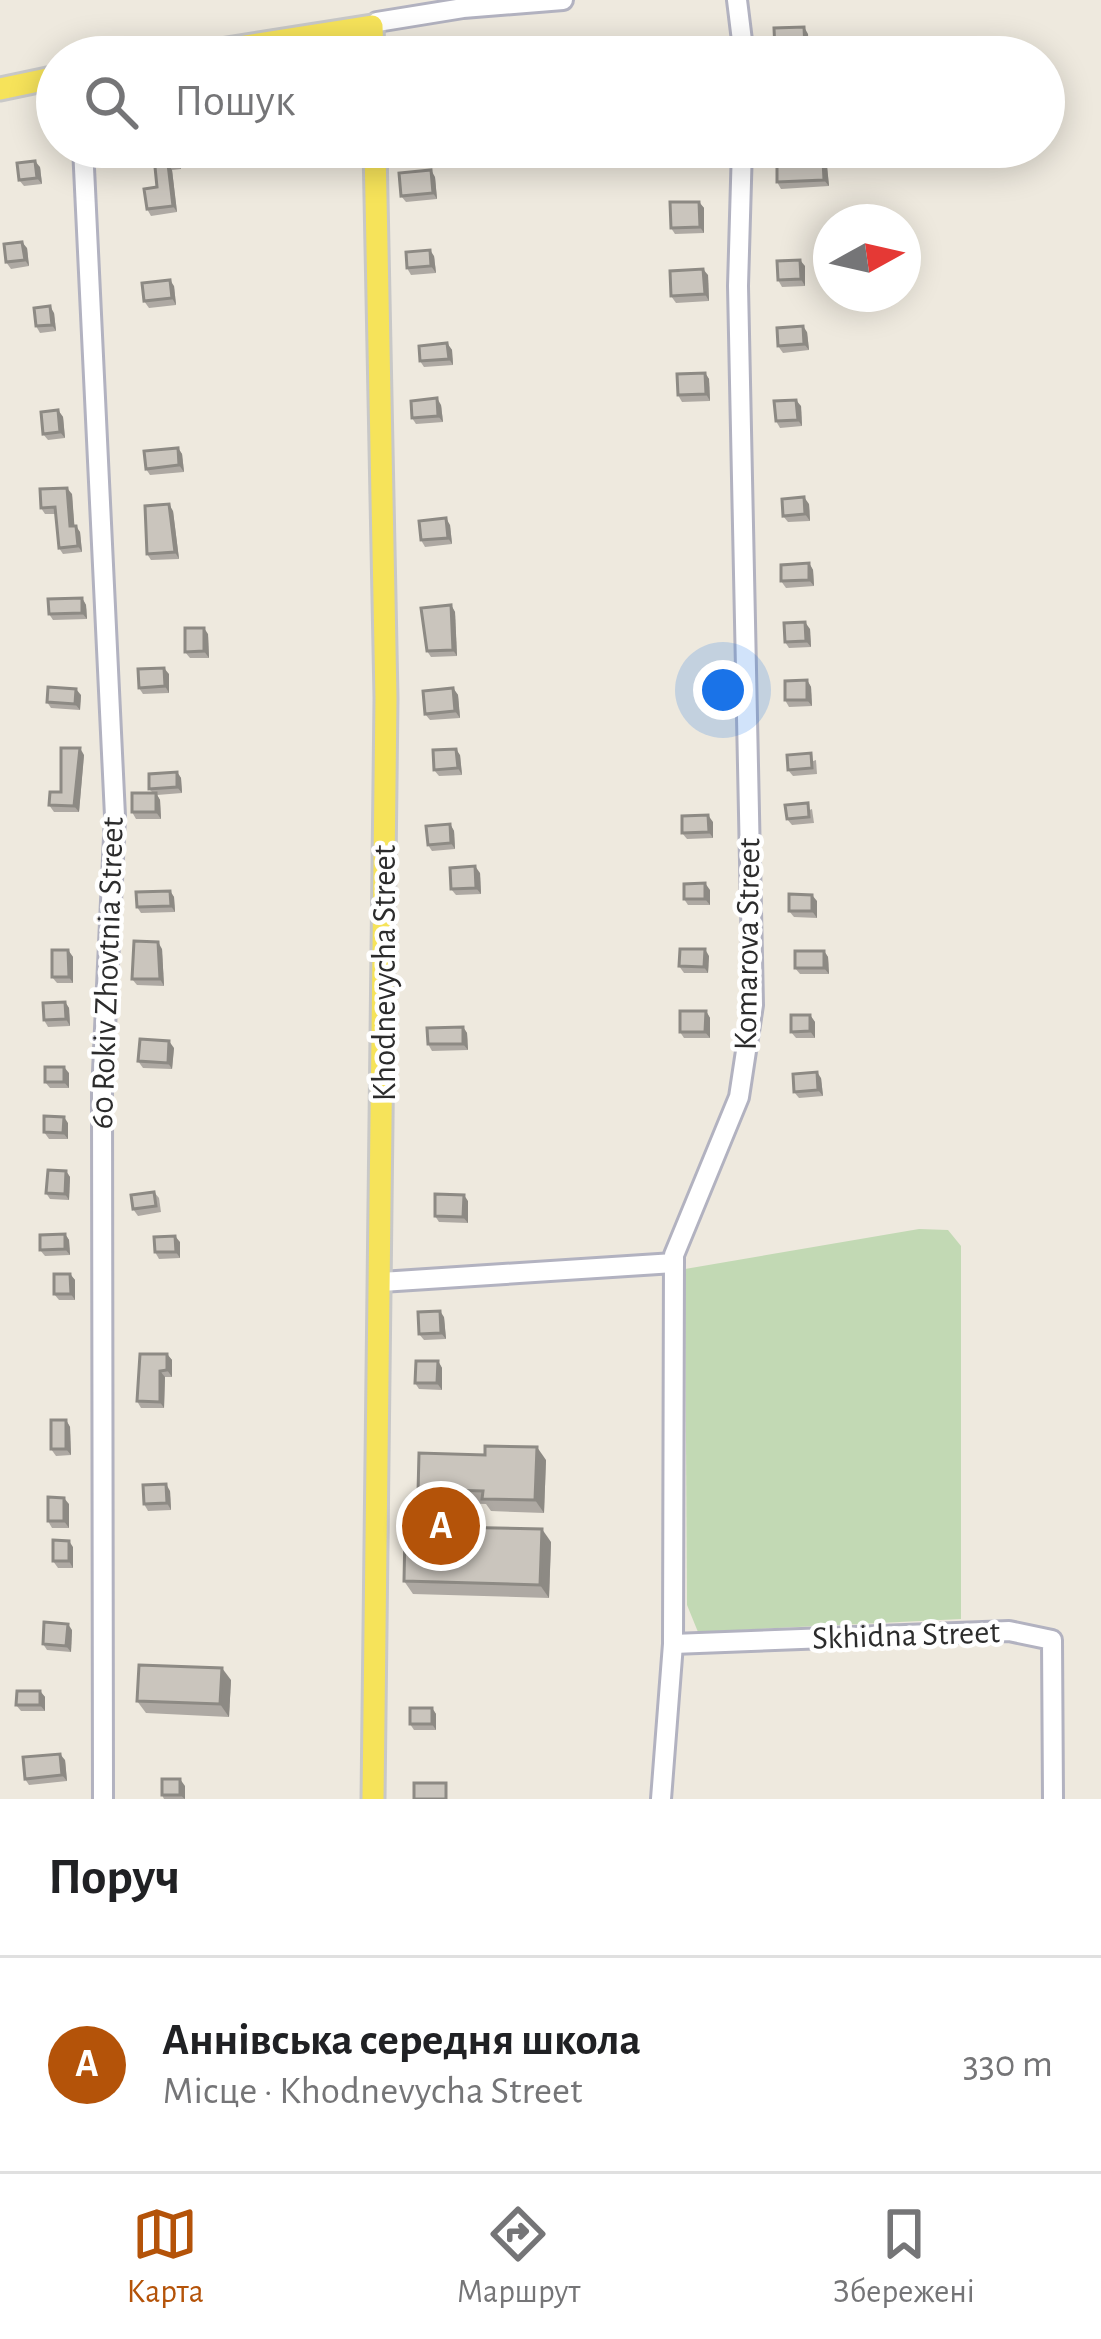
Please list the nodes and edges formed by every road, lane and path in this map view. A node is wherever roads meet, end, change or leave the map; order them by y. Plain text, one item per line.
1 (392, 0) edge
2 (563, 0) edge
3 (737, 0) edge
4 (375, 24) junction
5 (303, 36) edge
6 (374, 36) edge
7 (741, 36) edge
8 (36, 81) edge
9 (0, 89) edge
10 (84, 168) edge
11 (375, 168) edge
12 (741, 168) edge
13 (674, 1263) junction
14 (381, 1282) junction
15 (673, 1644) junction
16 (103, 1799) edge
17 (373, 1799) edge
18 (662, 1799) edge
19 (1053, 1799) edge

1 - 4 street
2 - 4 street
3 - 7 street
4 - 5 main road
4 - 6 main road
8 - 9 main road
10 - 16 street, 60 Rokiv Zhovtnia Street
11 - 14 main road, Khodnevycha Street
12 - 13 street, Komarova Street
13 - 14 street
13 - 15 street, Komarova Street
14 - 17 main road, Khodnevycha Street
15 - 18 street, Komarova Street
15 - 19 street, Skhidna Street

